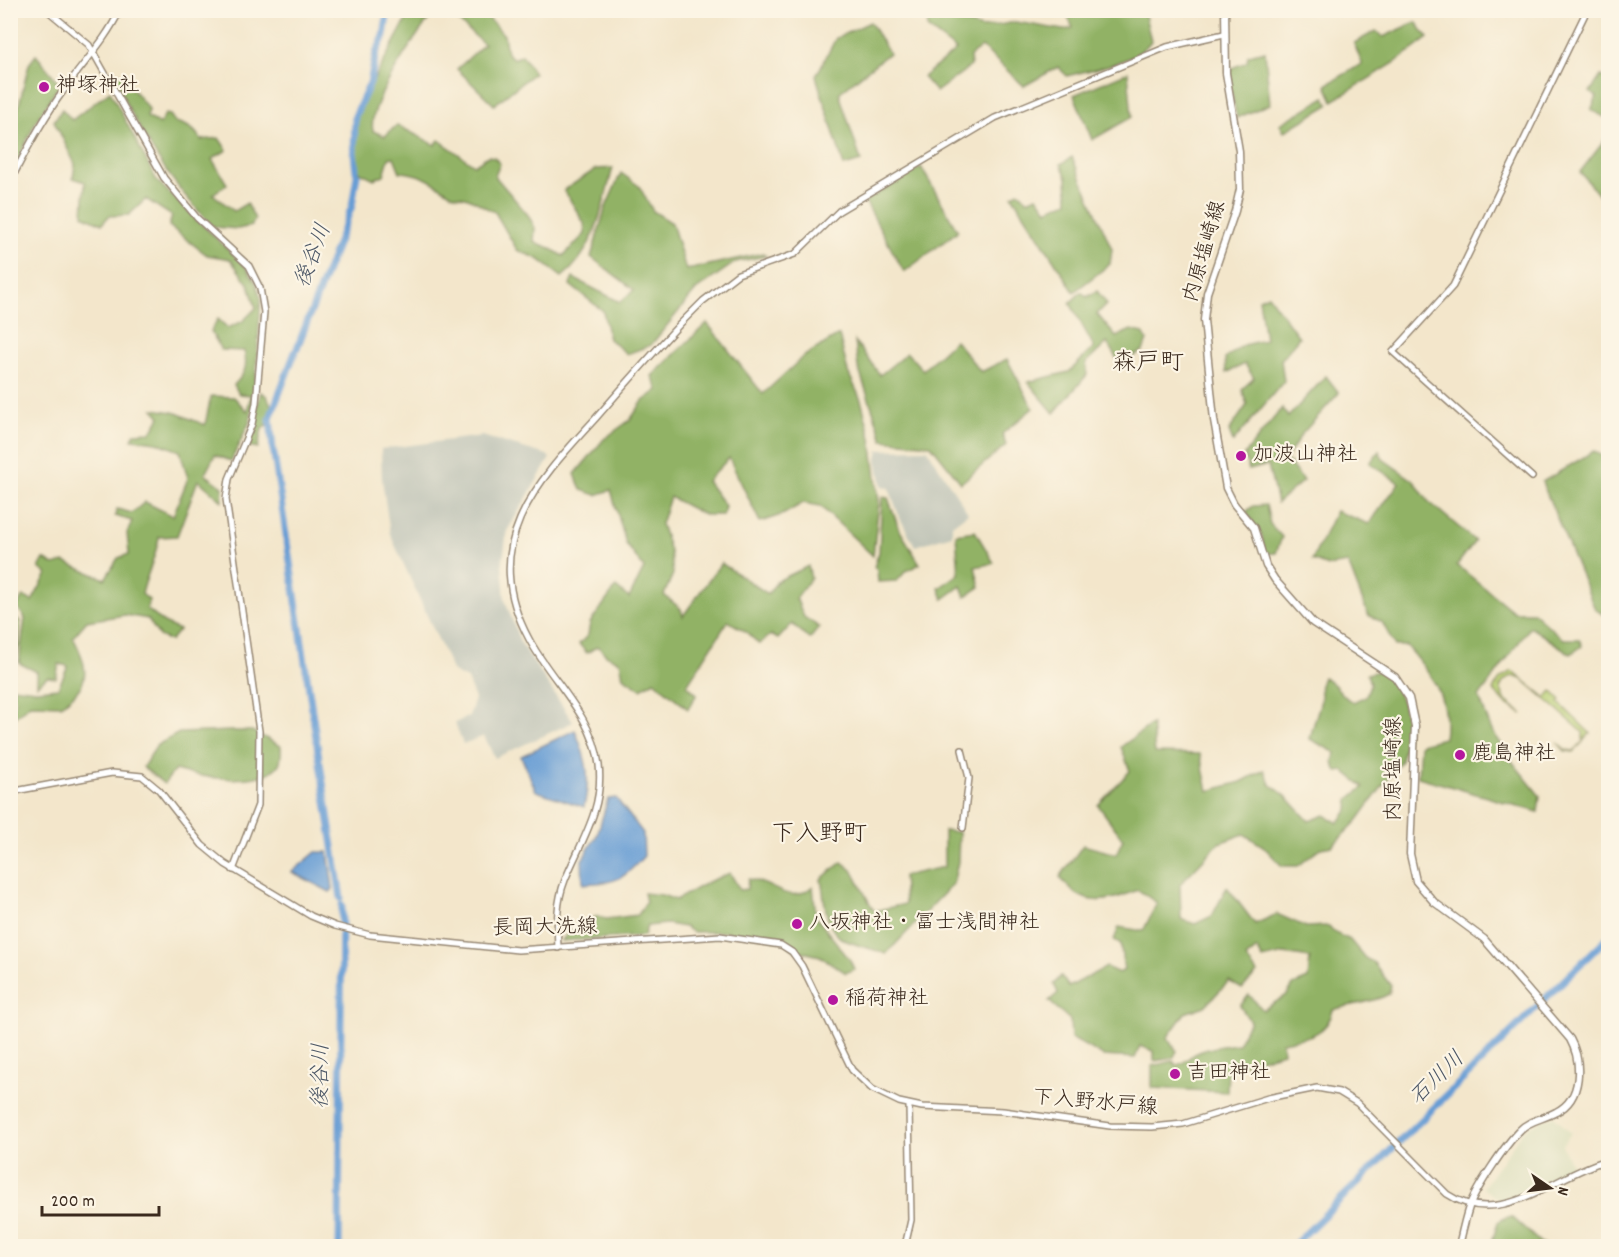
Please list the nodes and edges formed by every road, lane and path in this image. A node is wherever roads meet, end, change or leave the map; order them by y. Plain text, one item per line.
1 (47, 10) edge
2 (120, 10) edge
3 (1225, 10) edge
4 (1587, 10) edge
5 (1224, 34) junction
6 (94, 51) junction
7 (10, 182) edge
8 (1532, 477) dead end
9 (962, 750) dead end
10 (10, 792) edge
11 (963, 828) dead end
12 (233, 870) junction
13 (558, 948) junction
14 (909, 1105) junction
15 (1608, 1160) edge
16 (1470, 1204) junction
17 (906, 1246) edge
18 (1459, 1246) edge

1 - 6 street
2 - 6 street
3 - 5 main road, 内原塩崎線
4 - 8 street
5 - 13 street
5 - 16 main road, 内原塩崎線
6 - 7 street
6 - 12 street
9 - 11 street
10 - 12 street, 長岡大洗線
12 - 13 street, 長岡大洗線
13 - 14 street, 長岡大洗線
14 - 16 street, 下入野水戸線
14 - 17 street
15 - 16 street, 下入野水戸線
16 - 18 main road, 内原塩崎線

